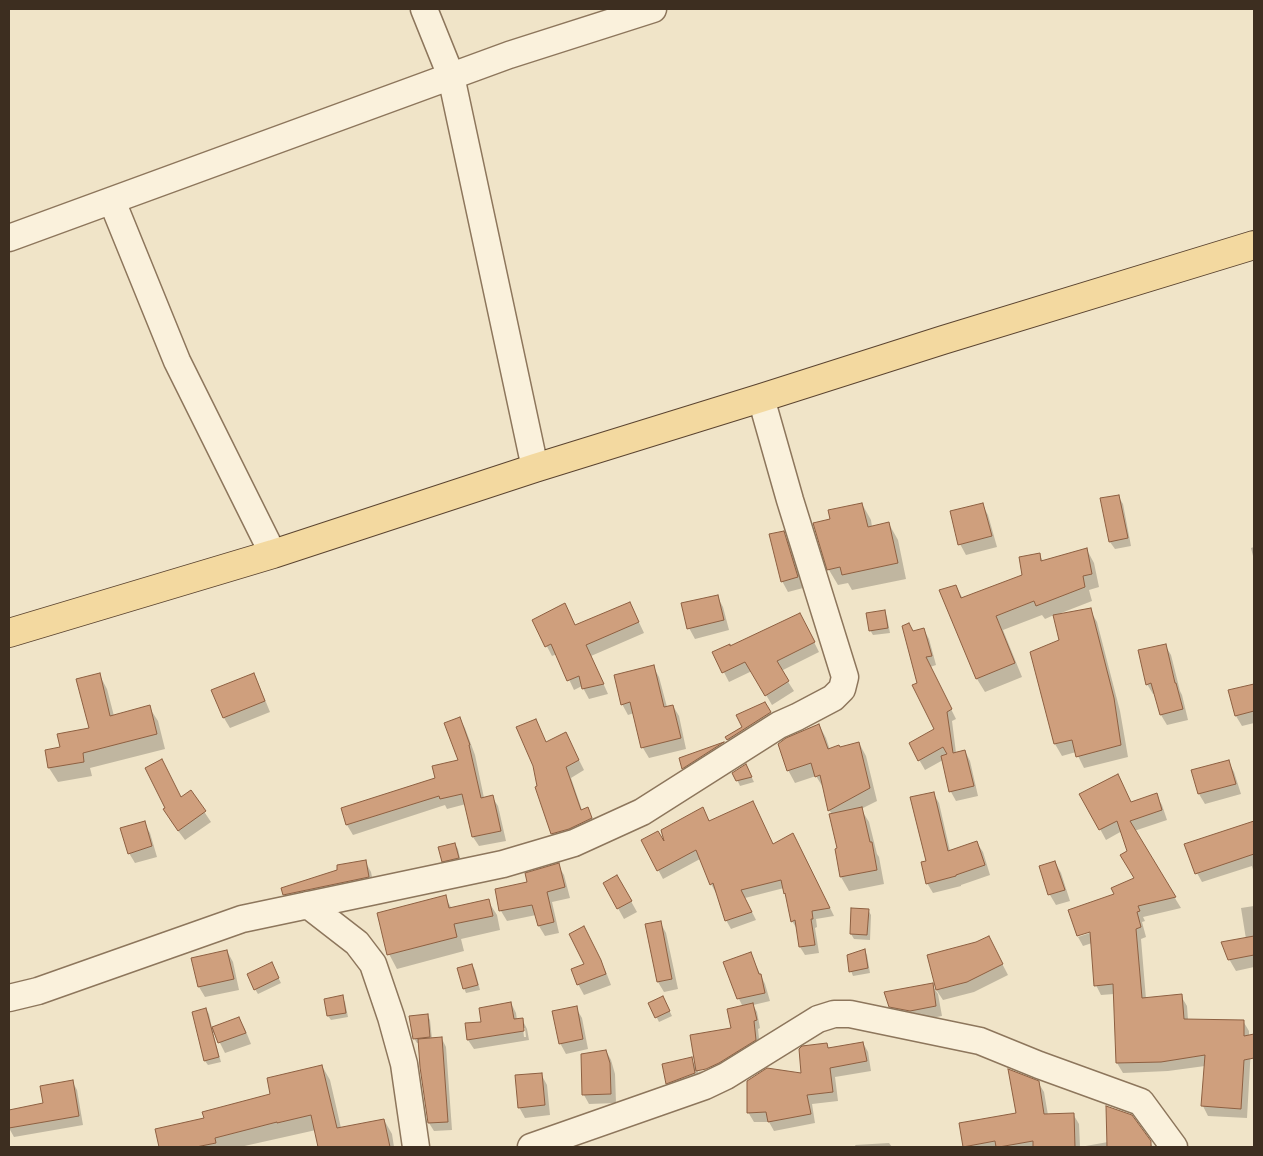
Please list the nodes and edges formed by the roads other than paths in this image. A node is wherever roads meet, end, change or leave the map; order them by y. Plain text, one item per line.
1 (424, 9) edge
2 (653, 9) edge
3 (451, 76) junction
4 (112, 201) junction
5 (9, 238) edge
6 (1254, 245) edge
7 (761, 398) junction
8 (535, 468) junction
9 (273, 554) junction
10 (9, 632) edge
11 (308, 905) junction
12 (9, 998) edge
13 (416, 1147) edge
14 (531, 1147) edge
15 (1174, 1147) edge

1 - 3 street
2 - 3 street
3 - 4 street
3 - 8 street
4 - 5 street
4 - 9 street
6 - 7 main road
7 - 8 main road
7 - 11 street
8 - 9 main road
9 - 10 main road
11 - 12 street
11 - 13 street
14 - 15 street

